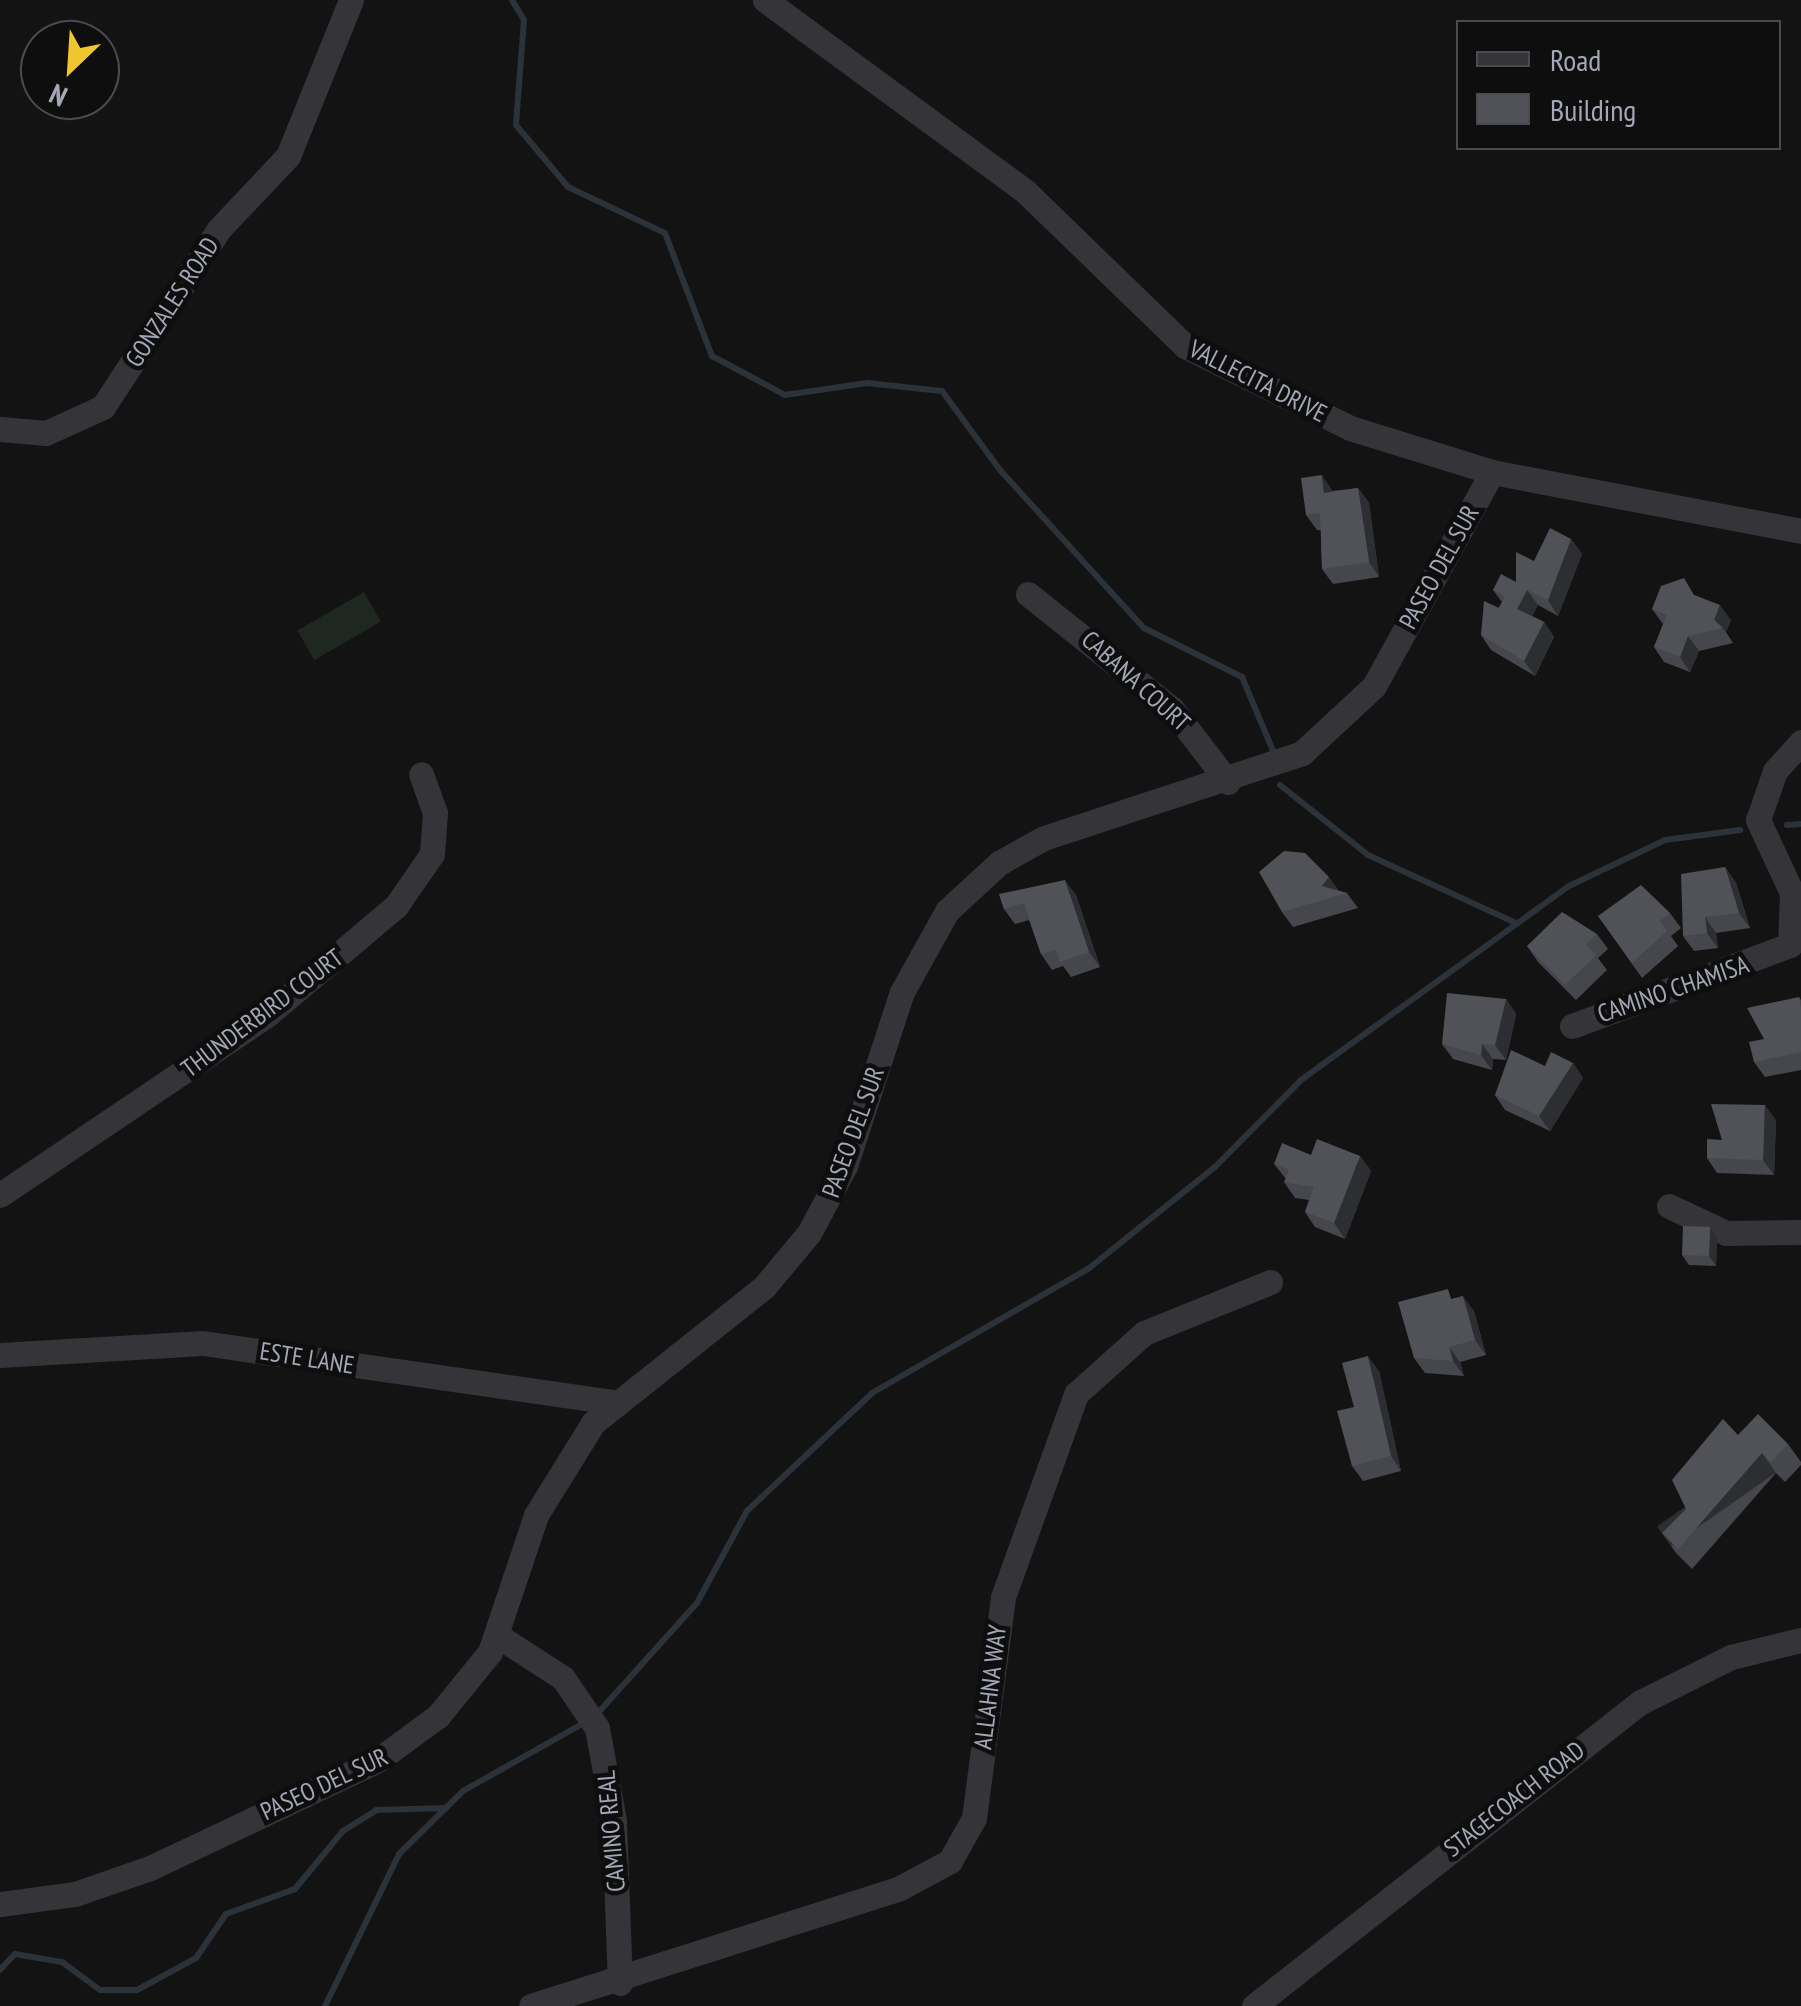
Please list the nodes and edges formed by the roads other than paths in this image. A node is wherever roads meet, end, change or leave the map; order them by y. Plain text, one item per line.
1 (351, 0) edge
2 (765, 0) edge
3 (0, 429) edge
4 (1492, 472) junction
5 (1801, 531) edge
6 (1028, 594) dead end
7 (1801, 742) edge
8 (421, 774) dead end
9 (1228, 782) junction
10 (1572, 1026) dead end
11 (0, 1195) edge
12 (1668, 1206) dead end
13 (1801, 1232) edge
14 (1270, 1282) dead end
15 (0, 1355) edge
16 (612, 1402) junction
17 (498, 1636) junction
18 (1801, 1640) edge
19 (0, 1904) edge
20 (620, 1983) junction
21 (531, 2006) edge
22 (1254, 2006) edge

1 - 3 street, GONZALES ROAD
2 - 4 street, VALLECITA DRIVE
4 - 5 street, VALLECITA DRIVE
4 - 9 street, PASEO DEL SUR
6 - 9 street, CABANA COURT
7 - 10 street, CAMINO CHAMISA
8 - 11 street, THUNDERBIRD COURT
9 - 16 street, PASEO DEL SUR
12 - 13 street
14 - 20 street, ALLAHNA WAY
15 - 16 street, ESTE LANE
16 - 17 street, PASEO DEL SUR
17 - 19 street, PASEO DEL SUR
17 - 20 street, CAMINO REAL
18 - 22 street, STAGECOACH ROAD
20 - 21 street

